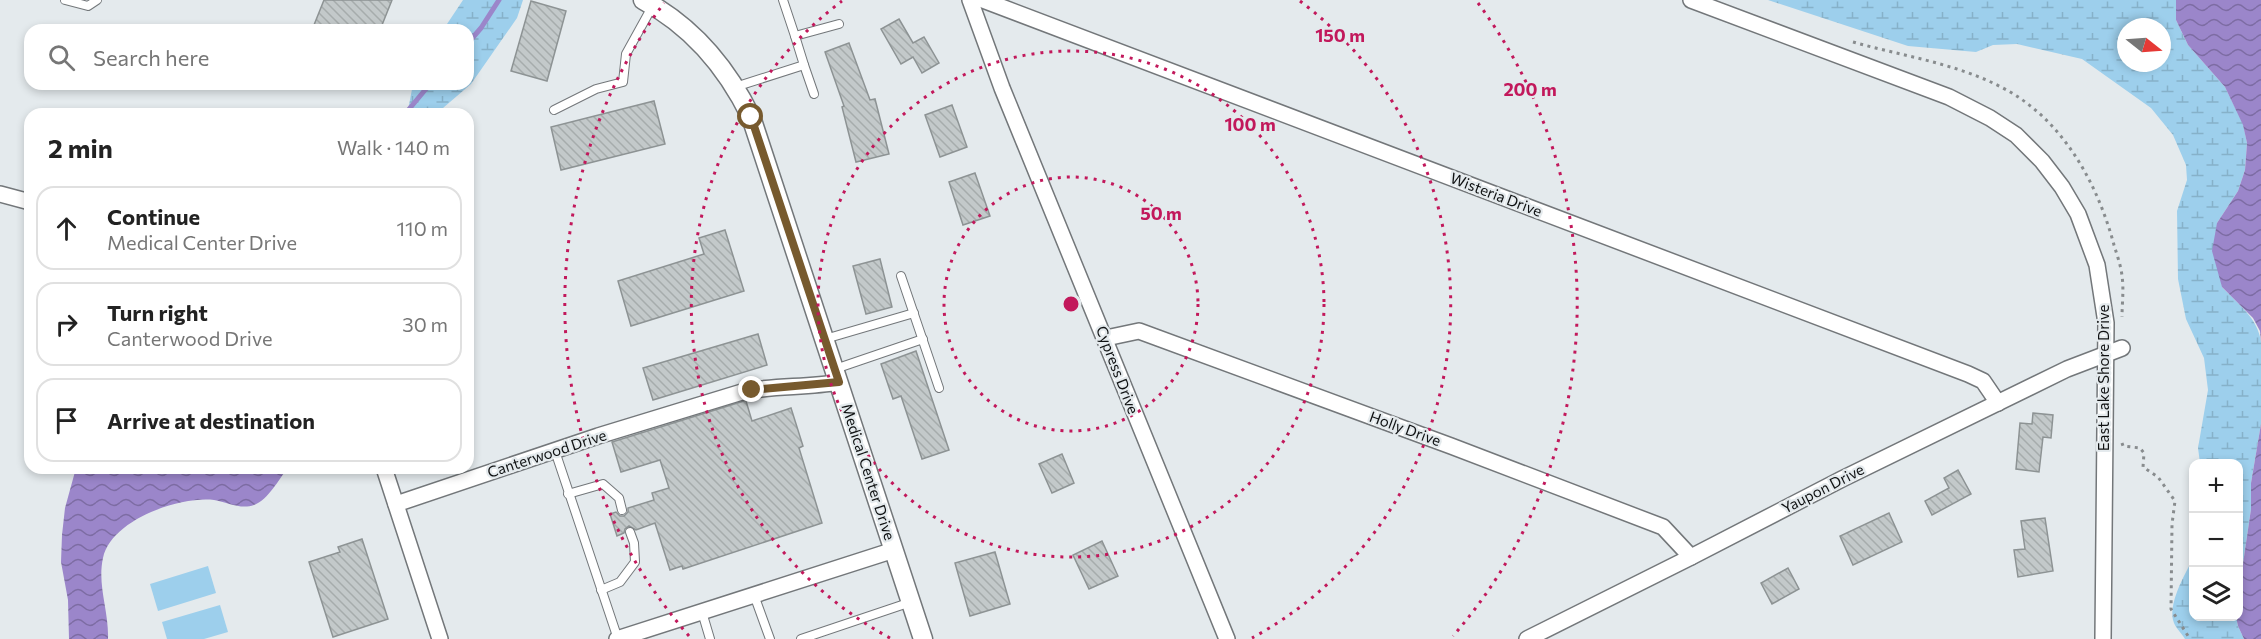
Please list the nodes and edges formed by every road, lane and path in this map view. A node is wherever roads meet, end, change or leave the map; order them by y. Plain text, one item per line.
1 (65, 0) edge
2 (97, 0) edge
3 (783, 0) edge
4 (970, 0) edge
5 (983, 0) edge
6 (1691, 0) edge
7 (650, 2) edge
8 (839, 24) dead end
9 (795, 36) junction
10 (804, 65) junction
11 (735, 87) junction
12 (814, 94) dead end
13 (554, 110) dead end
14 (0, 194) edge
15 (24, 200) edge
16 (901, 276) dead end
17 (914, 313) junction
18 (1106, 338) junction
19 (825, 339) junction
20 (923, 339) junction
21 (2122, 348) dead end
22 (2106, 354) junction
23 (837, 375) junction
24 (939, 388) dead end
25 (1998, 403) junction
26 (2119, 438) dead end
27 (555, 451) junction
28 (386, 474) edge
29 (568, 494) junction
30 (396, 504) junction
31 (622, 510) dead end
32 (630, 532) dead end
33 (894, 550) junction
34 (1691, 557) junction
35 (601, 590) junction
36 (754, 595) junction
37 (911, 602) junction
38 (702, 612) junction
39 (440, 639) edge
40 (617, 639) edge
41 (710, 639) edge
42 (770, 639) edge
43 (801, 639) edge
44 (923, 639) edge
45 (1227, 639) edge
46 (1527, 639) edge
47 (2103, 639) edge
48 (2190, 639) edge

1 - 2 lane
3 - 9 lane
4 - 18 street, Cypress Drive
5 - 25 street, Wisteria Drive
6 - 22 street, East Lake Shore Drive
7 - 11 street, Medical Center Drive
7 - 13 lane
8 - 9 lane
9 - 10 lane
10 - 11 lane
10 - 12 lane
11 - 19 street, Medical Center Drive
14 - 15 street
16 - 17 lane
17 - 19 lane
17 - 20 lane
18 - 34 street, Holly Drive
18 - 45 street, Cypress Drive
19 - 23 street, Medical Center Drive
20 - 23 lane
20 - 24 lane
21 - 22 street, Yaupon Drive
22 - 25 street, Yaupon Drive
22 - 47 street, East Lake Shore Drive
23 - 27 street, Canterwood Drive
23 - 33 street, Medical Center Drive
25 - 34 street, Yaupon Drive
26 - 48 path
27 - 29 lane
27 - 30 street, Canterwood Drive
28 - 30 street
29 - 31 lane
29 - 35 lane
30 - 39 street
32 - 35 lane
33 - 36 street
33 - 37 street, Medical Center Drive
34 - 46 street, Yaupon Drive
35 - 40 lane
36 - 38 street
36 - 42 lane
37 - 43 lane
37 - 44 street, Medical Center Drive
38 - 40 street
38 - 41 lane

